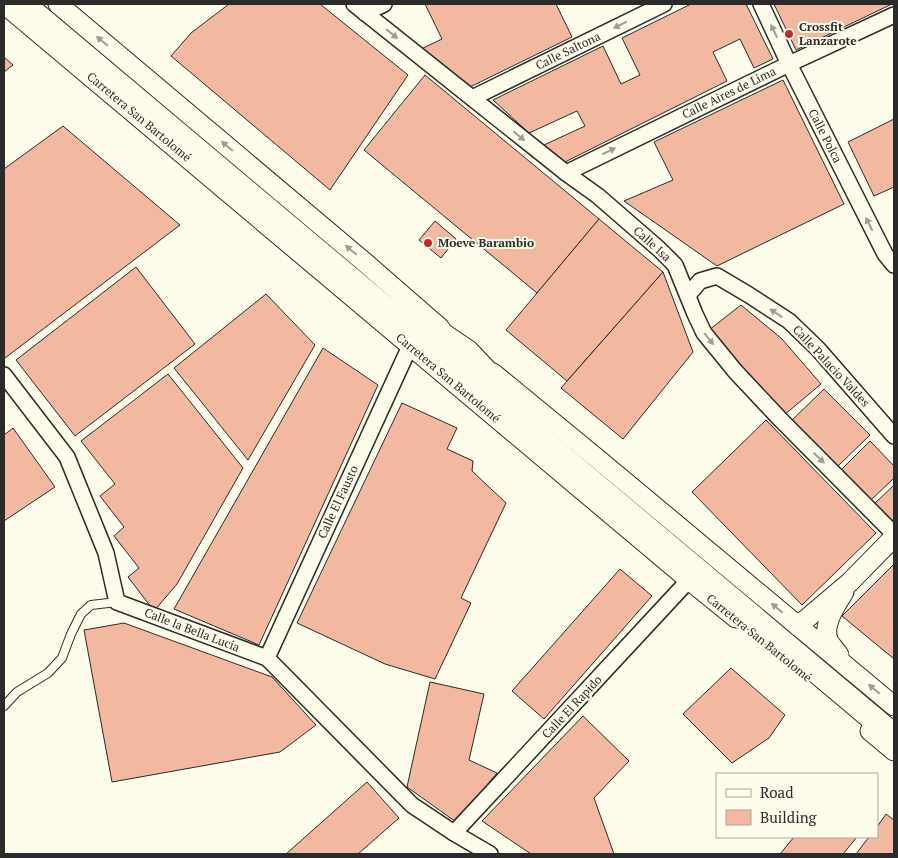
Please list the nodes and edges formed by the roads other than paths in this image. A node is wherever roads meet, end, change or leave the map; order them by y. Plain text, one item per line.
1 (4, 4) edge
2 (23, 4) edge
3 (34, 4) edge
4 (58, 4) edge
5 (384, 4) edge
6 (664, 4) edge
7 (762, 4) edge
8 (360, 8) edge
9 (894, 15) edge
10 (789, 64) junction
11 (472, 98) junction
12 (566, 173) junction
13 (894, 265) edge
14 (380, 292) junction
15 (688, 295) junction
16 (410, 346) junction
17 (467, 352) junction
18 (4, 375) edge
19 (894, 436) edge
20 (556, 440) junction
21 (894, 535) edge
22 (689, 580) junction
23 (850, 582) junction
24 (117, 602) junction
25 (798, 626) junction
26 (267, 658) junction
27 (855, 673) junction
28 (4, 706) edge
29 (894, 706) edge
30 (894, 724) edge
31 (894, 736) edge
32 (894, 751) edge
33 (454, 833) junction
34 (490, 854) edge

1 - 16 street, Carretera San Bartolomé
2 - 31 main road, Carretera San Bartolomé
3 - 14 main road, Carretera San Bartolomé
17 -> 4 street
5 - 8 street
6 -> 11 street, Calle Saltona
10 -> 7 street, Calle Polca
8 -> 11 street, Calle Isa
9 - 10 street, Calle Aires de Lima
12 -> 10 street, Calle Aires de Lima
13 -> 10 street, Calle Polca
11 -> 12 street, Calle Isa
12 - 15 street, Calle Isa
14 - 17 main road
14 - 20 main road, Carretera San Bartolomé
19 -> 15 street, Calle Palacio Valdes
15 -> 21 street, Calle Isa
16 - 22 street, Carretera San Bartolomé
16 - 26 street, Calle El Fausto
17 - 20 main road
25 -> 17 street
18 - 24 street
20 - 30 main road, Carretera San Bartolomé
21 - 23 street
22 - 32 street, Carretera San Bartolomé
22 - 33 street, Calle El Rapido
23 - 25 street
23 - 27 street
24 - 26 street, Calle la Bella Lucia
24 - 28 lane
25 - 27 street
26 - 33 street, Calle la Bella Lucia
29 -> 27 street
33 - 34 street, Calle la Bella Lucia

